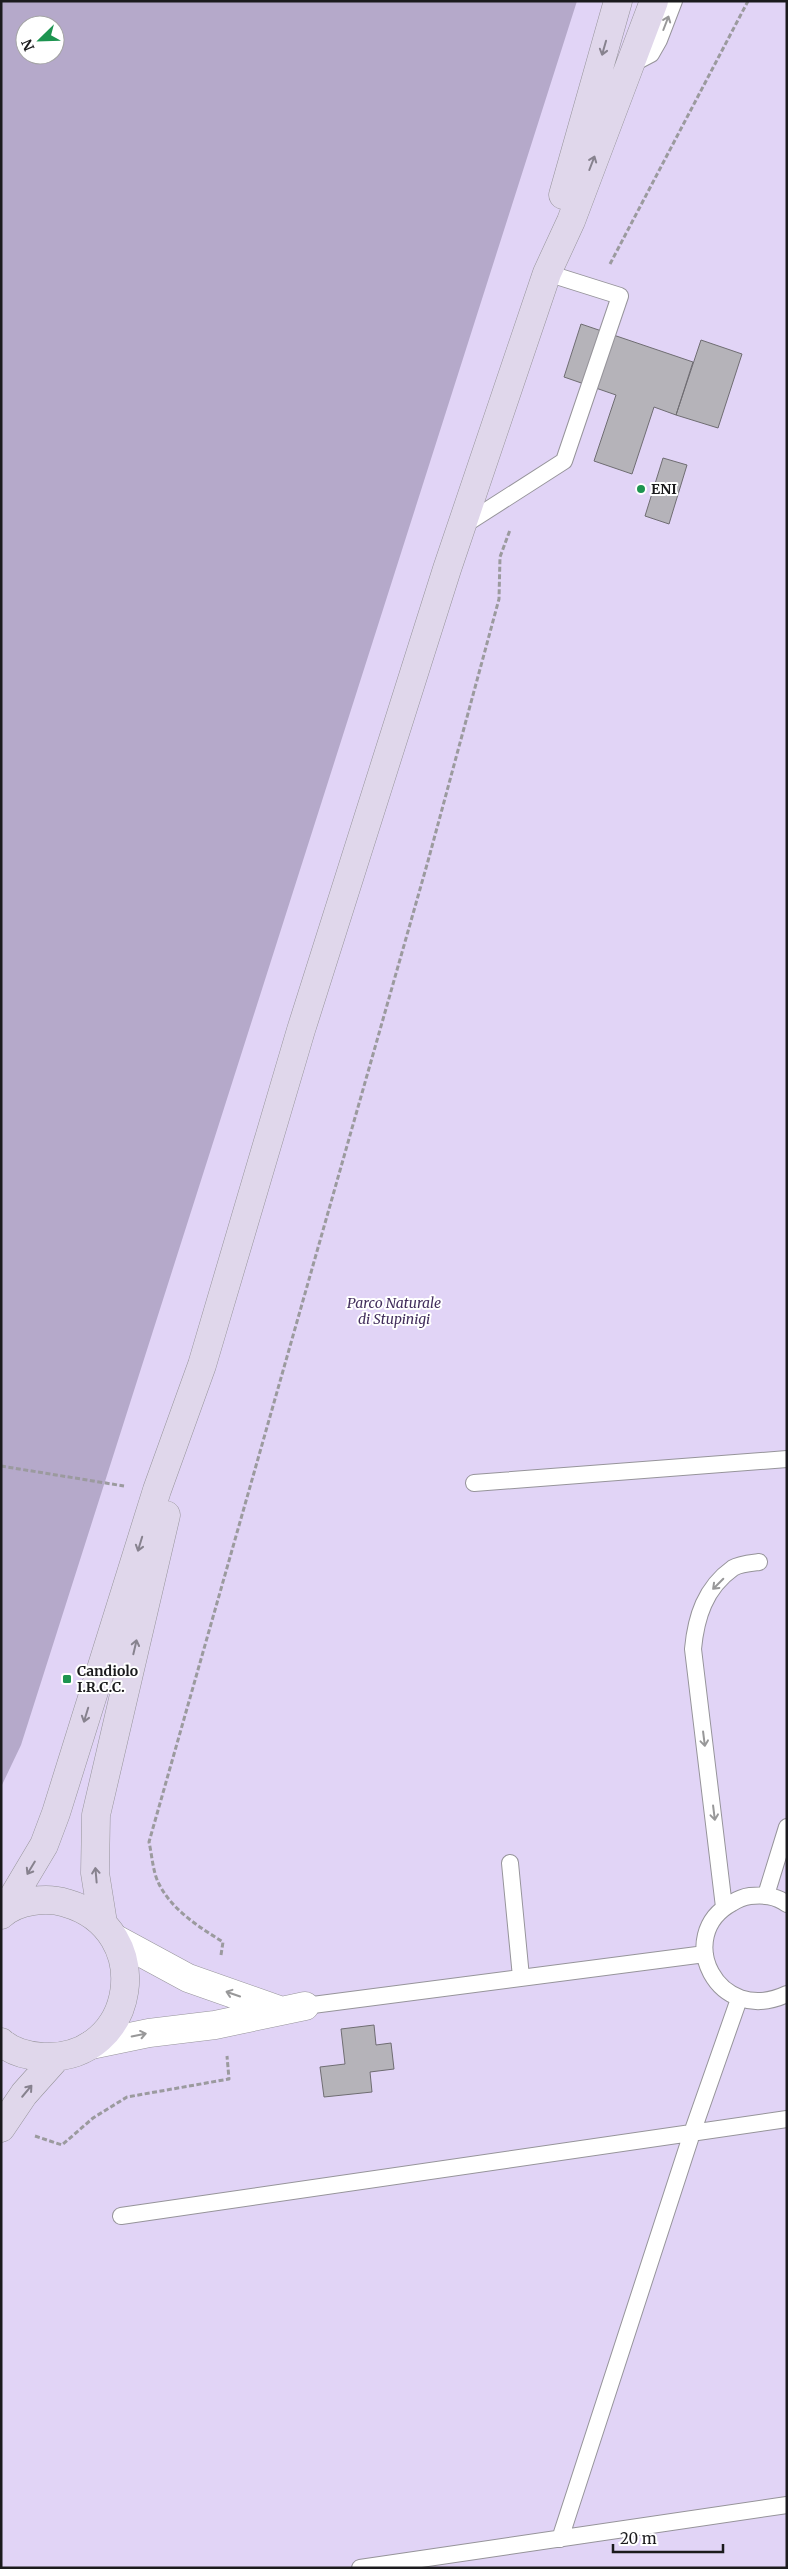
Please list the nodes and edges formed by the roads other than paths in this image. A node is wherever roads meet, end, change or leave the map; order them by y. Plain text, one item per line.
1 (618, 1) edge
2 (654, 1) edge
3 (674, 1) edge
4 (630, 65) junction
5 (547, 272) junction
6 (462, 527) junction
7 (202, 1365) junction
8 (787, 1459) edge
9 (474, 1483) dead end
10 (759, 1562) dead end
11 (787, 1827) edge
12 (510, 1863) dead end
13 (766, 1895) junction
14 (787, 1904) edge
15 (724, 1907) junction
16 (3, 1913) edge
17 (110, 1931) junction
18 (705, 1954) junction
19 (521, 1977) junction
20 (787, 1994) edge
21 (739, 1998) junction
22 (292, 2008) junction
23 (1, 2042) edge
24 (91, 2045) junction
25 (57, 2057) junction
26 (787, 2119) edge
27 (4, 2124) edge
28 (692, 2133) junction
29 (121, 2216) dead end
30 (787, 2505) edge
31 (560, 2538) junction
32 (360, 2568) edge

1 -> 5 street
2 - 4 street
4 -> 3 lane
5 -> 4 street
5 - 6 street
5 - 6 lane
6 - 7 street
7 -> 16 street
17 -> 7 street
8 - 9 lane
10 -> 15 lane
11 - 13 lane
12 - 19 lane
13 - 14 lane
13 - 15 lane
15 - 18 lane
16 - 17 street
22 -> 17 street
17 - 24 street
18 - 19 lane
18 - 21 lane
19 - 22 lane
20 - 21 lane
21 - 28 lane
24 -> 22 street
23 - 25 street
24 - 25 street
27 -> 25 street
26 - 28 lane
28 - 29 lane
28 - 31 lane
30 - 31 lane
31 - 32 lane

